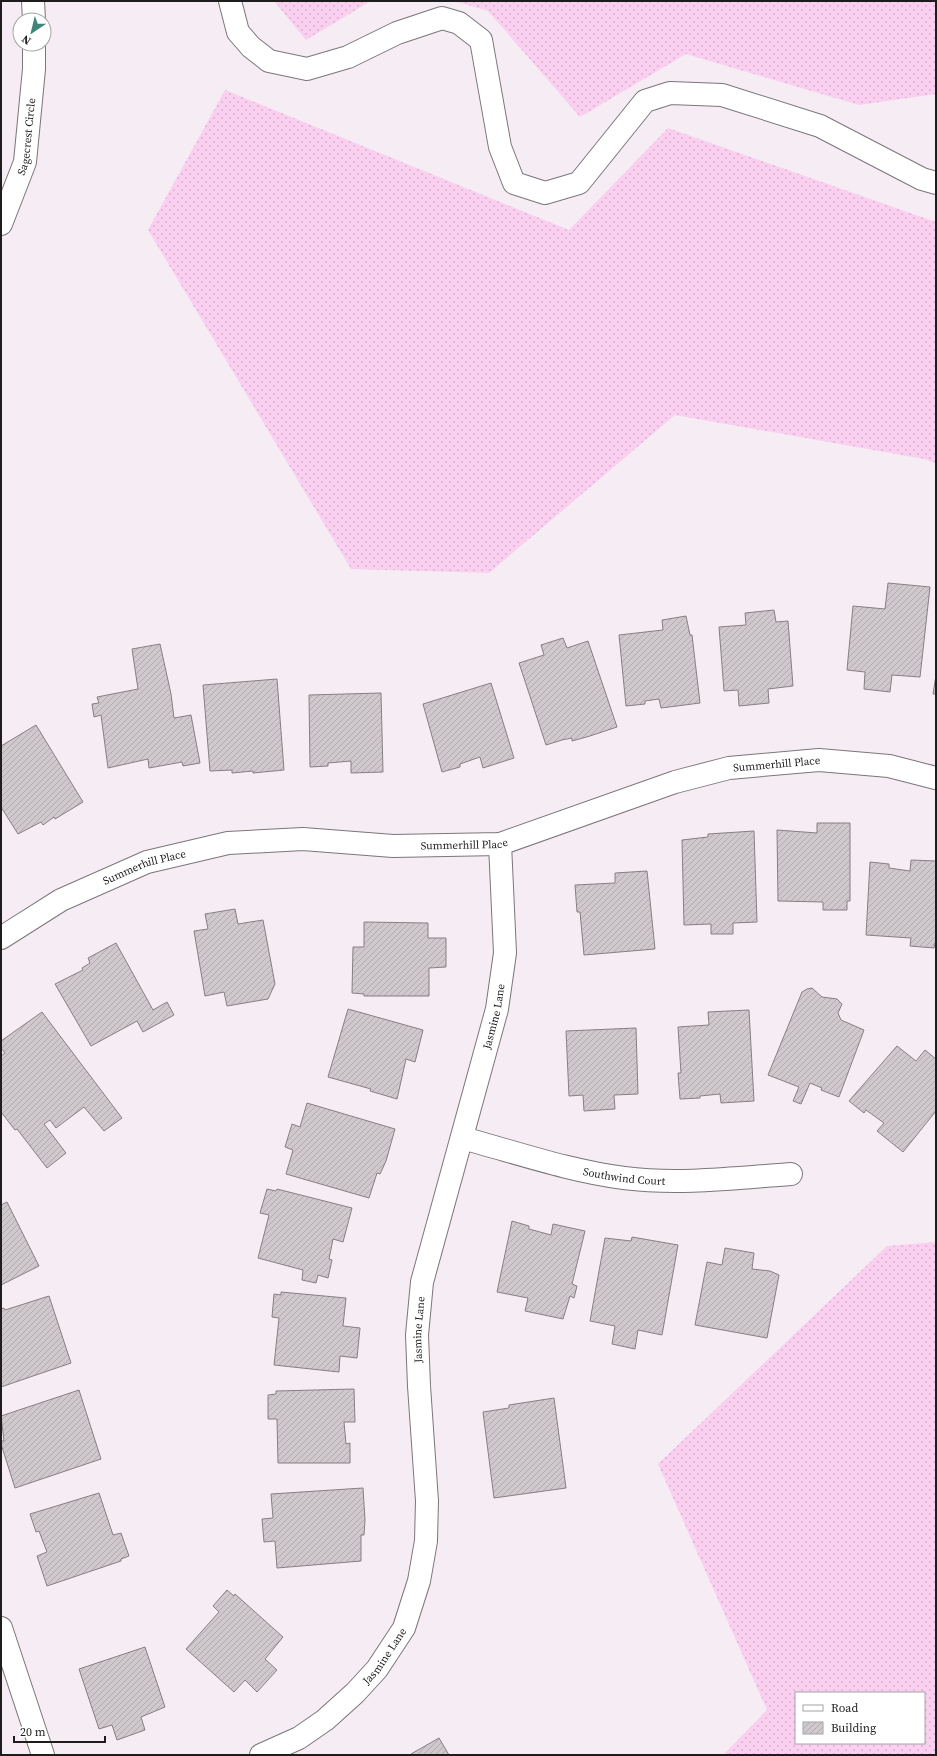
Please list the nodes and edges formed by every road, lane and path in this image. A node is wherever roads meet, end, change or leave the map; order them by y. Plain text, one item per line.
1 (33, 1) edge
2 (230, 1) edge
3 (34, 12) edge
4 (34, 52) edge
5 (936, 183) edge
6 (1, 224) edge
7 (936, 778) edge
8 (500, 844) junction
9 (1, 938) edge
10 (462, 1138) junction
11 (791, 1174) dead end
12 (1, 1628) edge
13 (43, 1755) edge
14 (261, 1755) edge

1 - 3 street
2 - 5 street
4 - 6 street, Sagecrest Circle
7 - 8 street, Summerhill Place
8 - 9 street, Summerhill Place
8 - 10 street, Jasmine Lane
10 - 11 street, Southwind Court
10 - 14 street, Jasmine Lane
12 - 13 street

